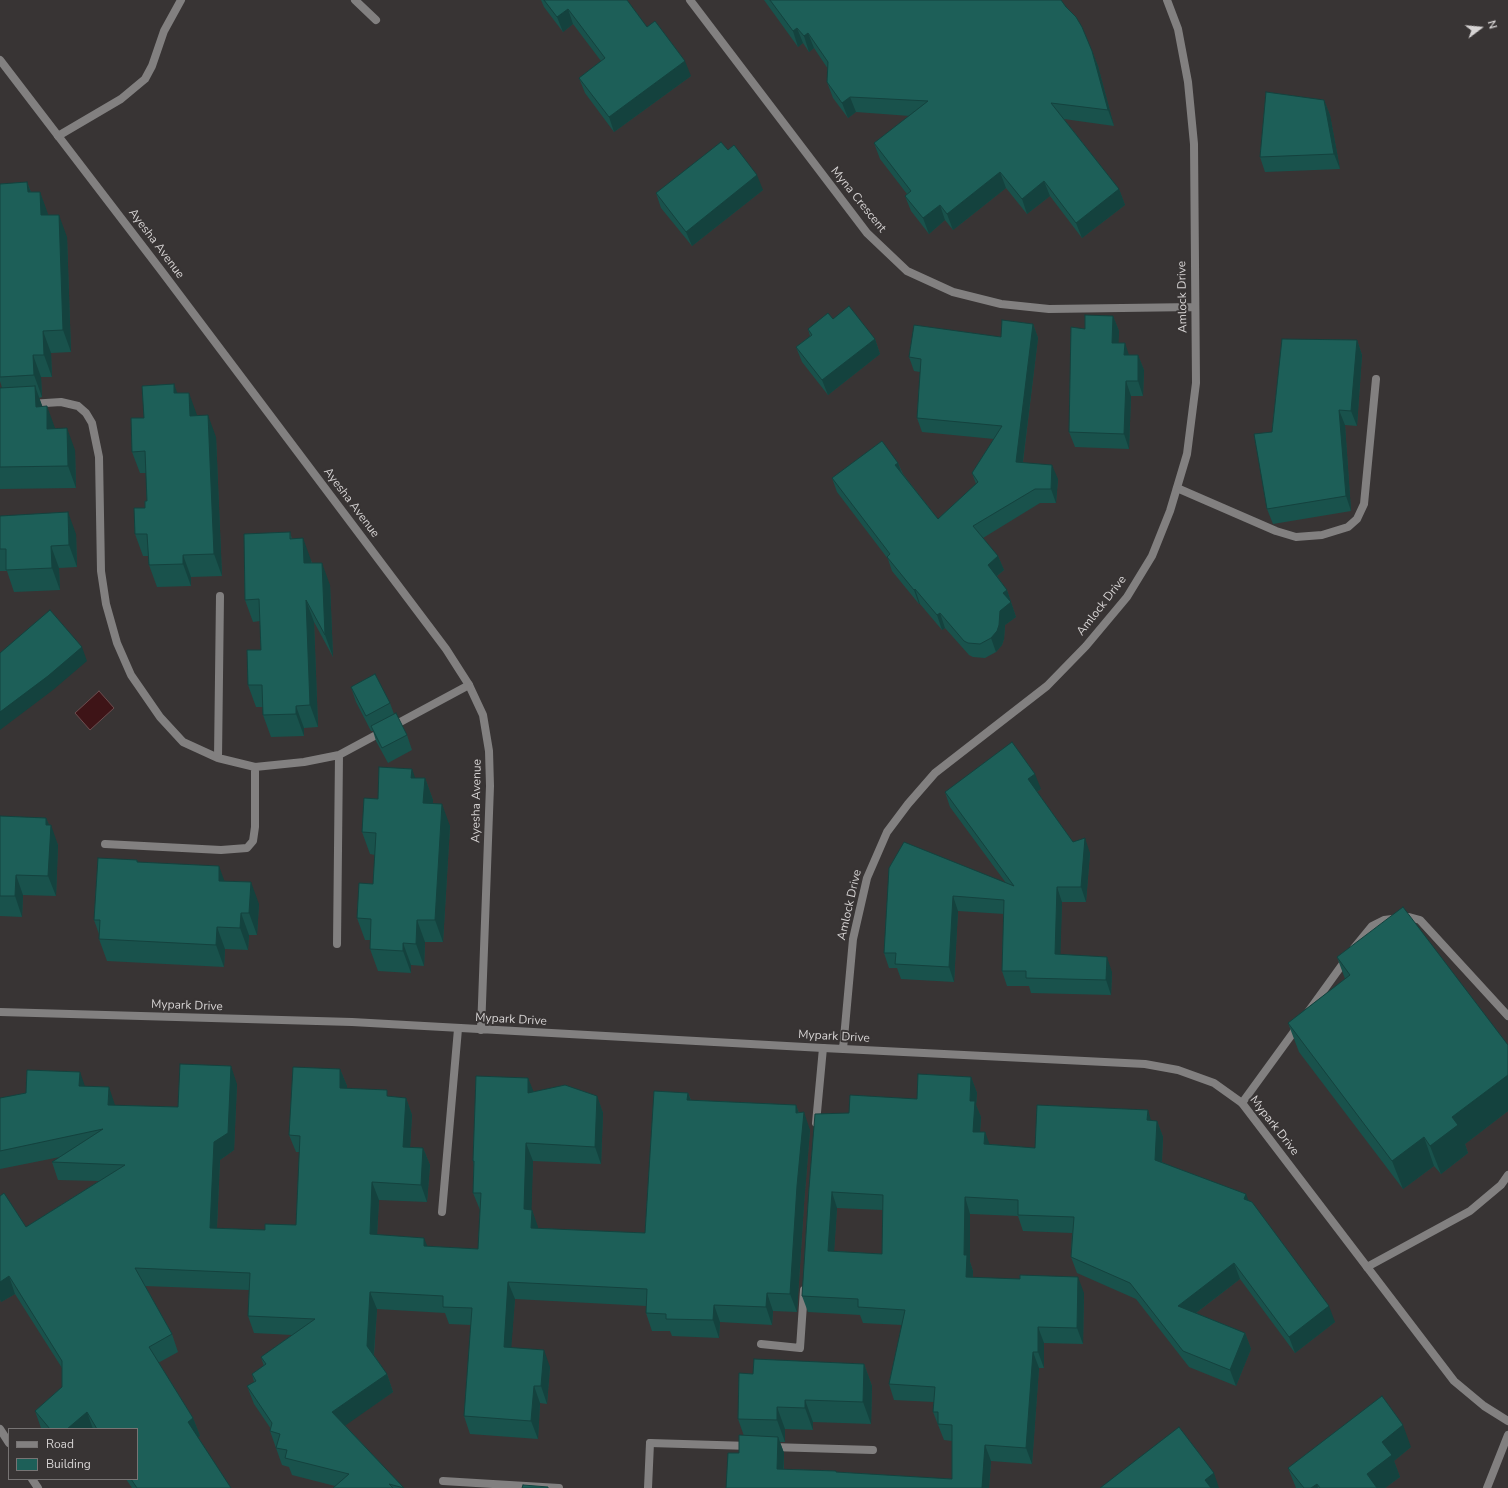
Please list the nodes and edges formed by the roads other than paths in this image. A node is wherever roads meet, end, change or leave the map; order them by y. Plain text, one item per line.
1 (181, 0) edge
2 (355, 0) edge
3 (690, 0) edge
4 (1168, 0) edge
5 (376, 20) dead end
6 (0, 60) edge
7 (58, 136) junction
8 (1196, 307) junction
9 (1376, 379) dead end
10 (23, 404) edge
11 (1177, 488) junction
12 (220, 596) dead end
13 (469, 685) junction
14 (339, 755) junction
15 (218, 758) junction
16 (255, 767) junction
17 (105, 844) dead end
18 (337, 944) dead end
19 (0, 1012) edge
20 (1508, 1016) edge
21 (458, 1029) junction
22 (481, 1030) junction
23 (823, 1048) junction
24 (844, 1049) junction
25 (1242, 1103) junction
26 (815, 1134) edge
27 (1508, 1175) edge
28 (442, 1212) dead end
29 (1366, 1267) junction
30 (804, 1280) edge
31 (761, 1344) dead end
32 (1508, 1421) edge
33 (0, 1429) edge
34 (1508, 1435) edge
35 (8, 1441) edge
36 (873, 1450) dead end
37 (443, 1481) dead end
38 (558, 1488) edge
39 (648, 1488) edge
40 (1488, 1488) edge

1 - 7 street
2 - 5 street
3 - 8 street, Myna Crescent
4 - 8 street, Amlock Drive
6 - 7 street, Ayesha Avenue
7 - 13 street, Ayesha Avenue
8 - 11 street, Amlock Drive
9 - 11 street
10 - 15 street
11 - 24 street, Amlock Drive
12 - 15 street
13 - 14 street
13 - 22 street, Ayesha Avenue
14 - 16 street
14 - 18 street
15 - 16 street
16 - 17 street
19 - 21 street, Mypark Drive
20 - 25 street
21 - 22 street, Mypark Drive
21 - 28 street
22 - 23 street, Mypark Drive
23 - 24 street, Mypark Drive
23 - 26 street
24 - 25 street, Mypark Drive
25 - 29 street, Mypark Drive
27 - 29 street
29 - 32 street, Mypark Drive
30 - 31 street
33 - 35 street
34 - 40 street
36 - 39 street
37 - 38 street

